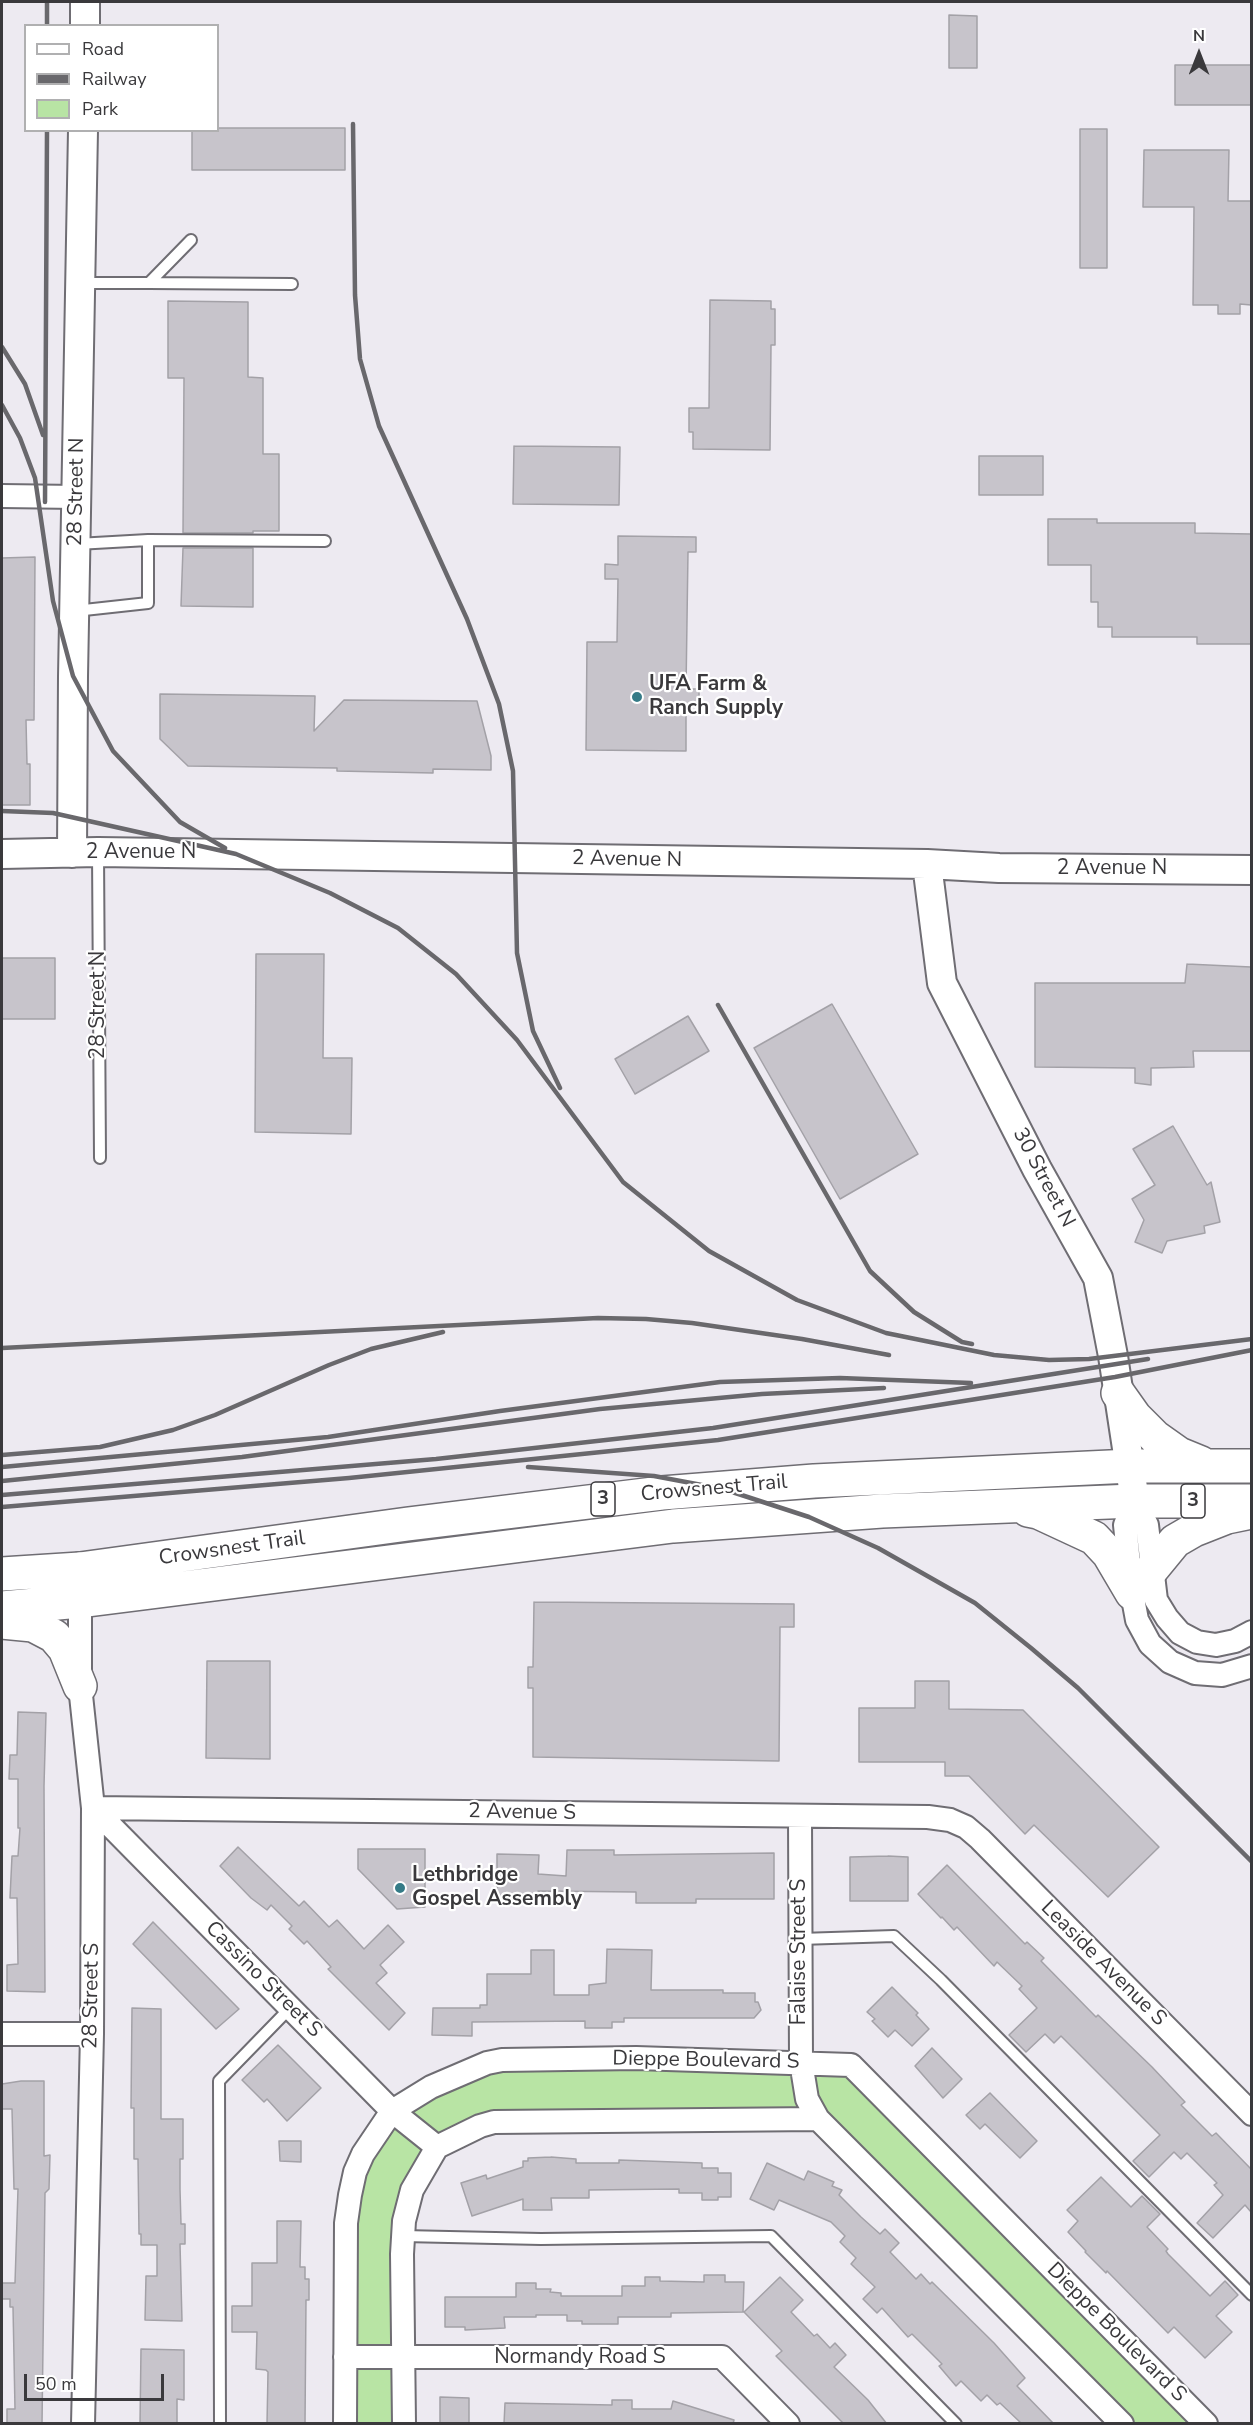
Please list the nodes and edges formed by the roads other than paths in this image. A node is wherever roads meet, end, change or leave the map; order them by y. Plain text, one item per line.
1 (85, 2) edge
2 (85, 24) edge
3 (83, 132) edge
4 (191, 240) dead end
5 (81, 283) junction
6 (149, 283) junction
7 (292, 284) dead end
8 (2, 496) edge
9 (77, 497) junction
10 (148, 540) junction
11 (325, 541) dead end
12 (76, 544) junction
13 (75, 611) junction
14 (85, 853) junction
15 (2, 854) edge
16 (927, 864) junction
17 (1251, 870) edge
18 (100, 1158) dead end
19 (1118, 1393) junction
20 (1131, 1466) junction
21 (1208, 1466) junction
22 (1251, 1466) edge
23 (1134, 1501) junction
24 (1251, 1501) edge
25 (994, 1506) junction
26 (1251, 1511) edge
27 (80, 1569) junction
28 (2, 1574) edge
29 (1142, 1581) junction
30 (80, 1601) junction
31 (2, 1608) edge
32 (2, 1622) edge
33 (1251, 1632) edge
34 (1251, 1666) edge
35 (80, 1686) junction
36 (93, 1808) junction
37 (800, 1816) junction
38 (950, 1820) joint
39 (801, 1939) junction
40 (290, 2008) junction
41 (2, 2034) edge
42 (92, 2034) junction
43 (801, 2062) junction
44 (392, 2111) junction
45 (1251, 2114) edge
46 (818, 2119) junction
47 (437, 2147) junction
48 (403, 2236) junction
49 (1251, 2295) edge
50 (345, 2357) junction
51 (405, 2358) junction
52 (83, 2424) edge
53 (220, 2424) edge
54 (345, 2424) edge
55 (404, 2424) edge
56 (788, 2424) edge
57 (956, 2424) edge
58 (1122, 2424) edge
59 (1206, 2424) edge

1 - 2 street
3 - 5 street, 28 Street N
4 - 6 lane
5 - 6 lane
5 - 9 street, 28 Street N
6 - 7 lane
8 - 9 street
9 - 12 street, 28 Street N
10 - 11 lane
10 - 12 lane
10 - 13 lane
12 - 13 street, 28 Street N
13 - 14 street, 28 Street N
14 - 15 street, 2 Avenue N
14 - 16 street, 2 Avenue N
14 - 18 lane, 28 Street N
16 - 17 street, 2 Avenue N
16 - 19 street, 30 Street N
19 - 20 street, 30 Street N
19 - 21 highway
20 - 21 highway, Crowsnest Trail / 3
20 - 23 street, 30 Street N
20 - 27 highway, Crowsnest Trail / 3
21 - 22 highway, Crowsnest Trail / 3
23 - 24 highway, Crowsnest Trail / 3
23 - 25 highway, Crowsnest Trail / 3
23 - 29 street
23 - 29 street
25 - 29 highway
25 - 30 highway, Crowsnest Trail / 3
26 - 29 highway
27 - 28 highway, Crowsnest Trail / 3
27 - 30 street, 28 Street S
29 - 33 street
29 - 34 street
30 - 31 highway, Crowsnest Trail / 3
30 - 35 street, 28 Street S
32 - 35 highway
35 - 36 street, 28 Street S
36 - 37 street, 2 Avenue S
36 - 40 street, Cassino Street S
36 - 42 street, 28 Street S
37 - 38 street, 2 Avenue S
37 - 39 street, Falaise Street S
38 - 45 street, Leaside Avenue S
39 - 43 street, Falaise Street S
39 - 49 lane
40 - 44 street, Cassino Street S
40 - 53 lane
41 - 42 street
42 - 52 street, 28 Street S
43 - 44 street, Dieppe Boulevard S
43 - 46 street, Falaise Street S
43 - 59 street, Dieppe Boulevard S
44 - 47 street, Cassino Street S
44 - 50 street, Dieppe Boulevard S
46 - 47 street
46 - 58 street
47 - 48 street
48 - 51 street
48 - 57 lane
50 - 51 street, Normandy Road S
50 - 54 street, Dieppe Boulevard S
51 - 55 street
51 - 56 street, Normandy Road S

